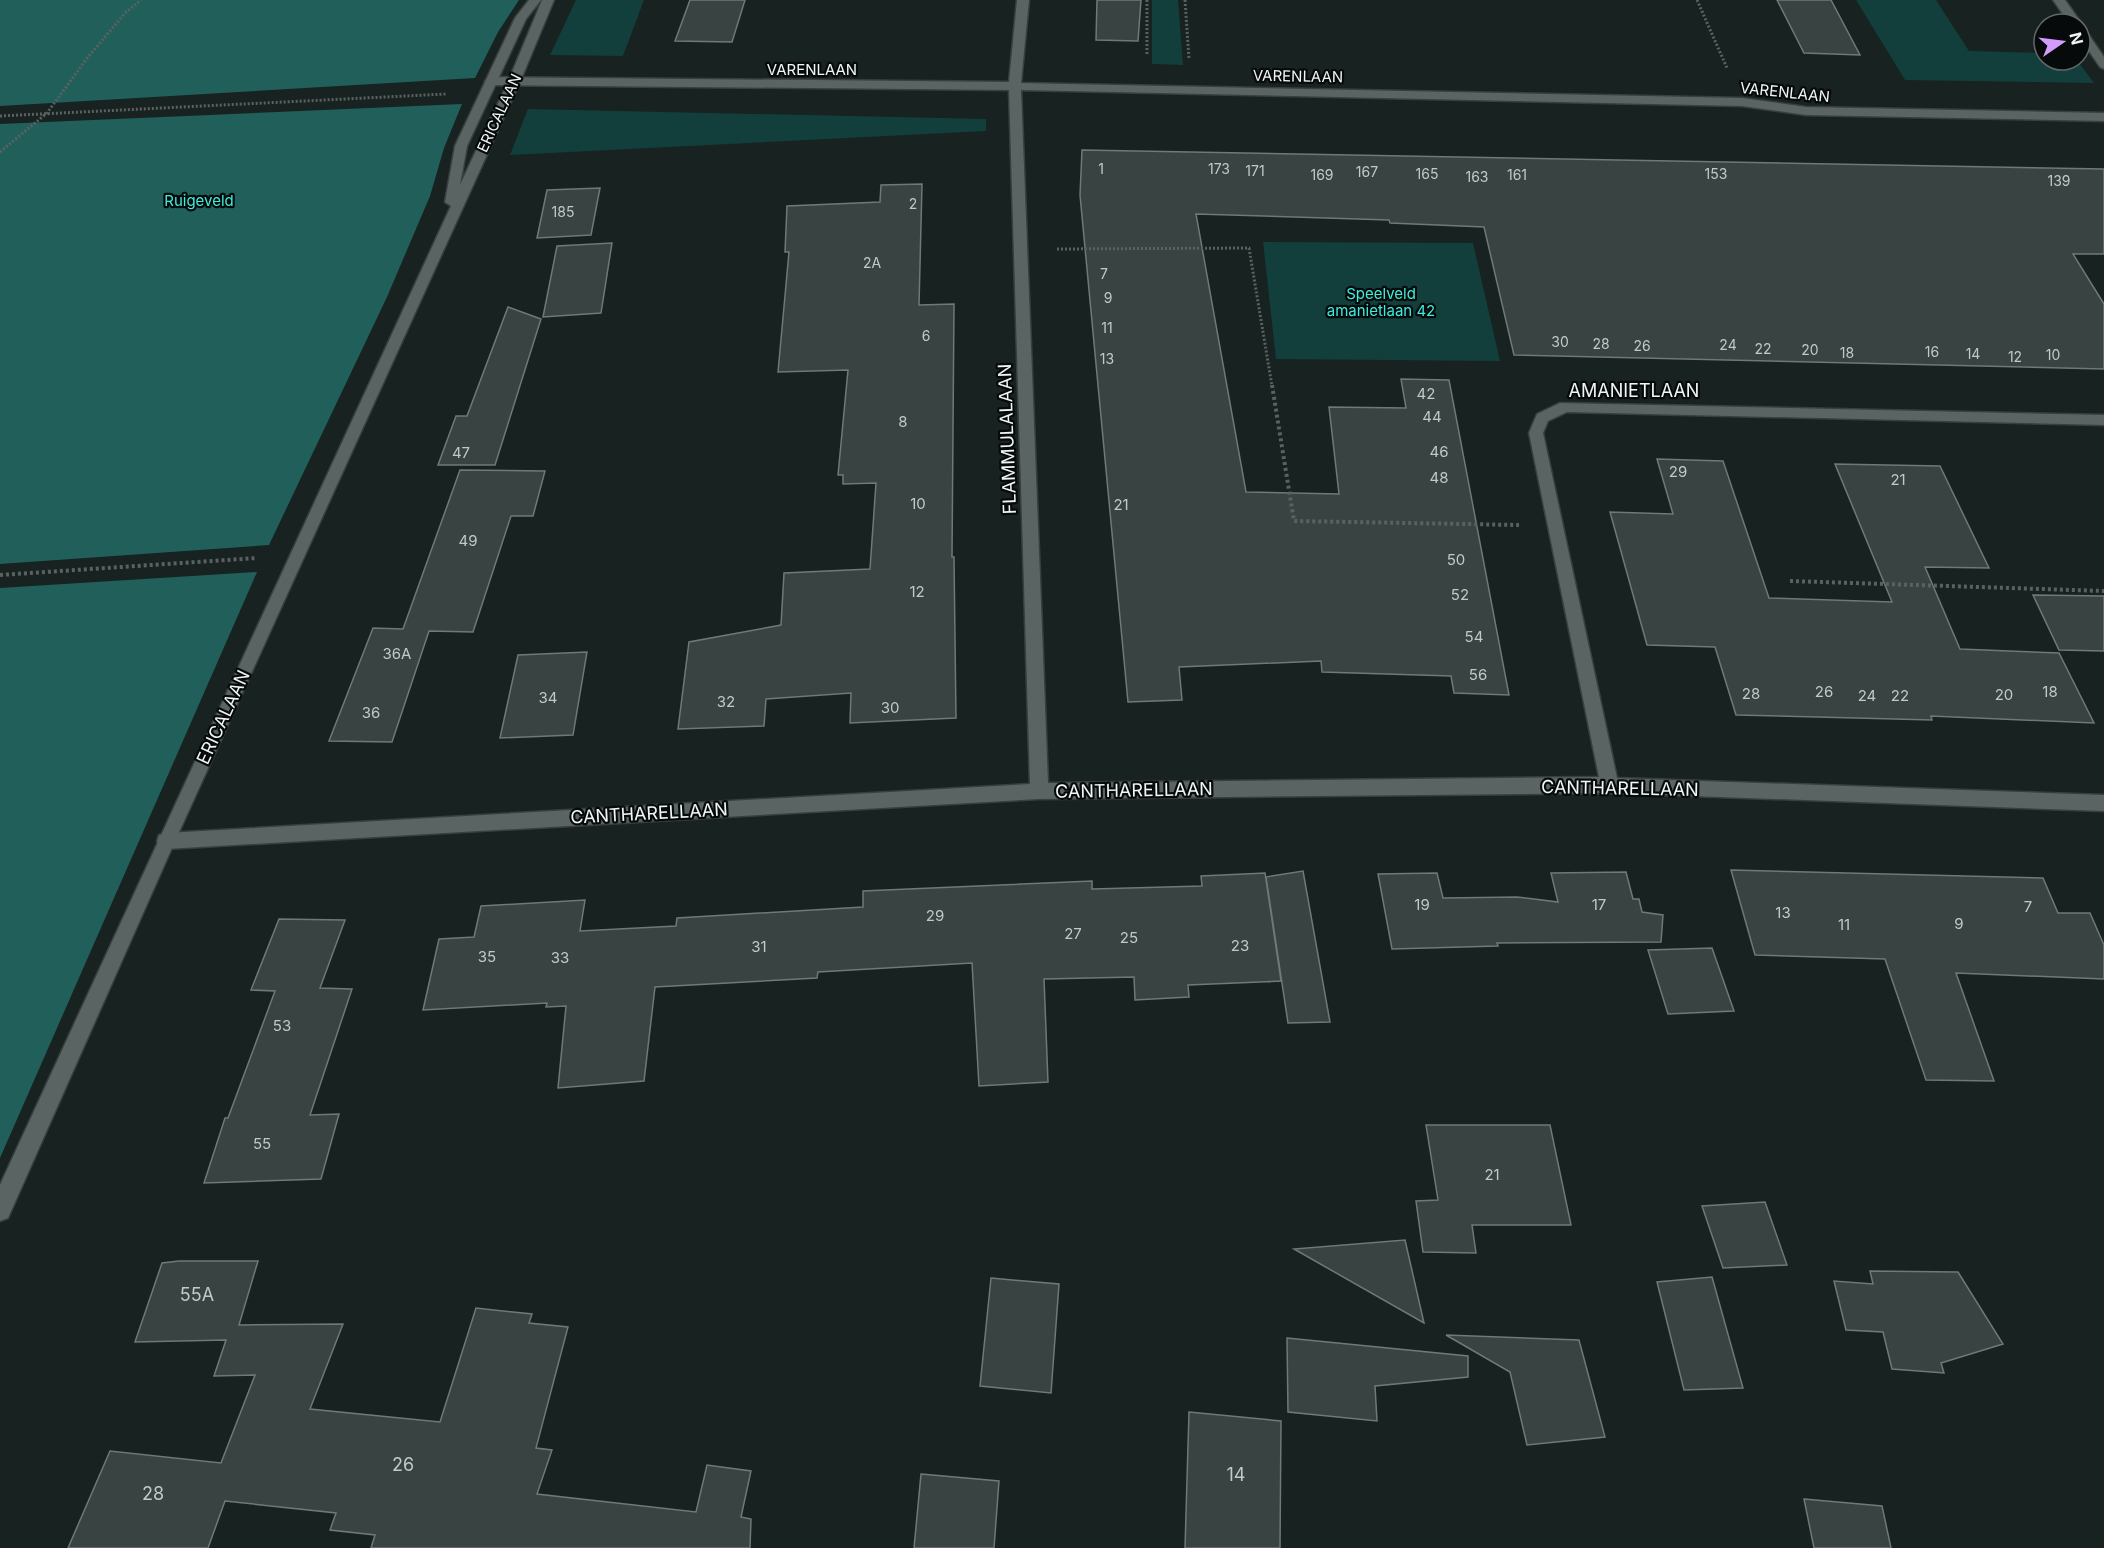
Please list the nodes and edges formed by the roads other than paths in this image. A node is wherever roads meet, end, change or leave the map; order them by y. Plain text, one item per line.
1 (535, 0) edge
2 (548, 0) edge
3 (1023, 0) edge
4 (2092, 48) edge
5 (2104, 65) edge
6 (514, 82) junction
7 (1015, 86) junction
8 (489, 87) junction
9 (2104, 117) edge
10 (448, 224) junction
11 (2104, 420) edge
12 (1611, 786) junction
13 (1039, 790) junction
14 (2104, 803) edge
15 (166, 841) junction
16 (0, 1210) edge

1 - 8 street, ERICALAAN
2 - 6 street, ERICALAAN
3 - 7 street, FLAMMULALAAN
4 - 5 street
6 - 7 street, VARENLAAN
6 - 8 street, VARENLAAN
6 - 10 street, ERICALAAN
7 - 9 street, VARENLAAN
7 - 13 street, FLAMMULALAAN
8 - 10 street, ERICALAAN
10 - 15 street, ERICALAAN
11 - 12 street, AMANIETLAAN
12 - 13 street, CANTHARELLAAN
12 - 14 street, CANTHARELLAAN
13 - 15 street, CANTHARELLAAN
15 - 16 street, ERICALAAN

